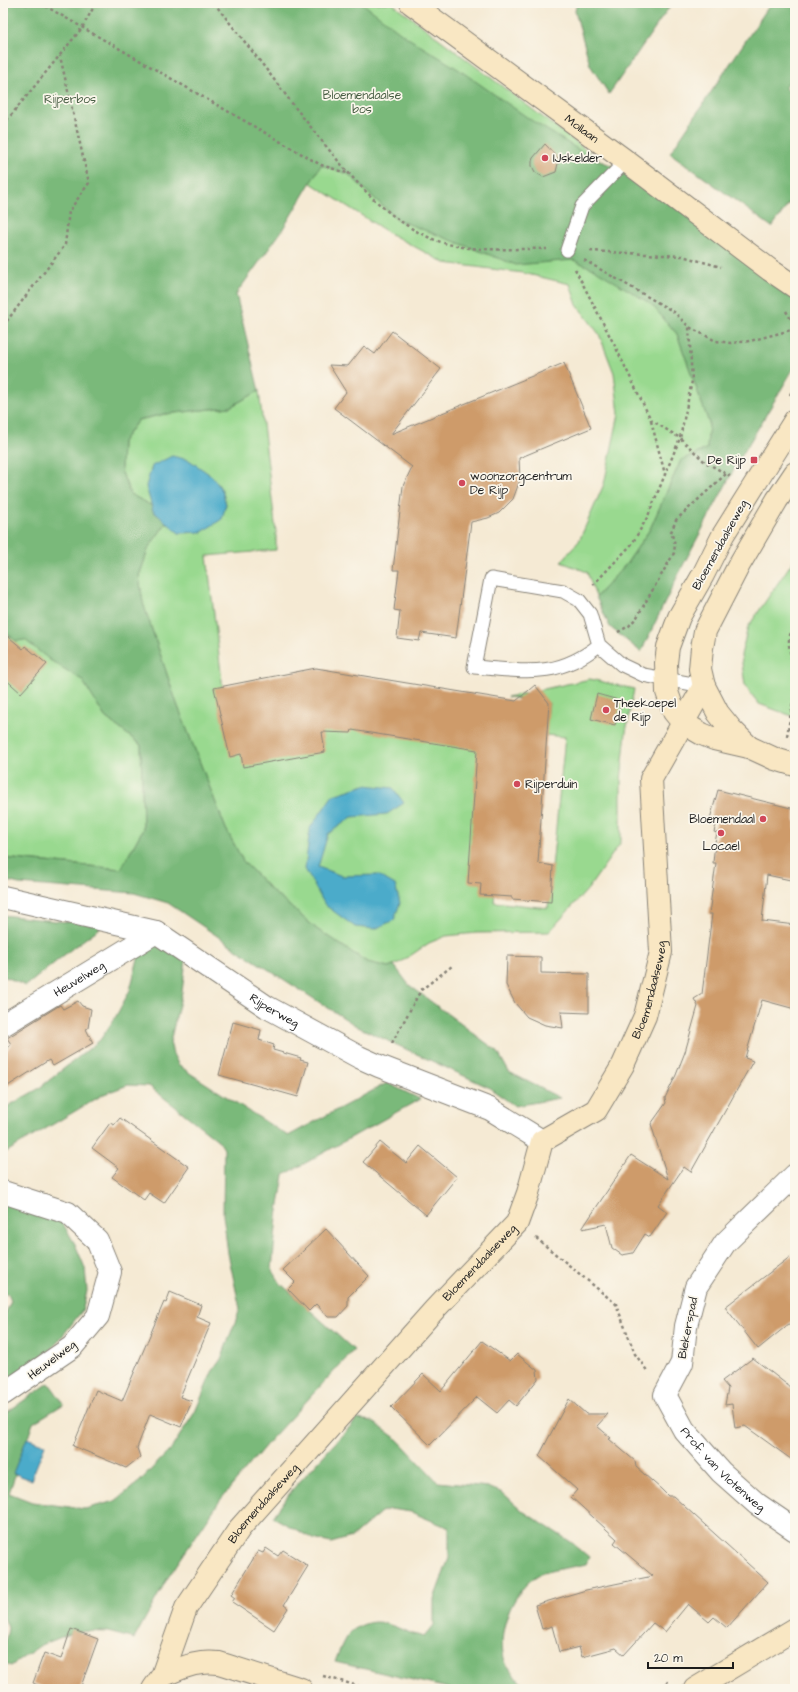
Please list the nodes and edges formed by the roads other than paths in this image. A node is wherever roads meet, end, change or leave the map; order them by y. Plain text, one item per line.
1 (411, 3) edge
2 (626, 161) junction
3 (567, 250) road end
4 (770, 270) junction
5 (795, 287) edge
6 (790, 303) edge
7 (795, 420) edge
8 (795, 473) edge
9 (599, 645) junction
10 (666, 679) junction
11 (704, 686) junction
12 (683, 723) junction
13 (749, 747) junction
14 (795, 765) edge
15 (3, 897) edge
16 (156, 932) junction
17 (3, 1025) edge
18 (542, 1141) junction
19 (795, 1175) edge
20 (3, 1192) edge
21 (3, 1394) edge
22 (665, 1395) joint
23 (795, 1530) edge
24 (795, 1629) edge
25 (158, 1683) edge
26 (301, 1689) edge
27 (695, 1689) edge

1 - 2 street, Mollaan
2 - 3 lane
2 - 4 street, Mollaan
4 - 5 street, Mollaan
4 - 6 street, Mollaan
7 - 10 street, Bloemendaalseweg
8 - 11 street
9 - 9 lane
9 - 10 lane
10 - 11 lane
10 - 12 street, Bloemendaalseweg
11 - 12 street, Bloemendaalseweg
11 - 13 street
12 - 13 street
12 - 18 street, Bloemendaalseweg
13 - 14 street
15 - 16 street, Rijperweg
16 - 17 street, Heuvelweg
16 - 18 street, Rijperweg
18 - 25 street, Bloemendaalseweg
19 - 22 street, Blekerspad
20 - 21 street, Heuvelweg
22 - 23 street, Prof. van Vlotenweg
24 - 27 street
25 - 26 street

